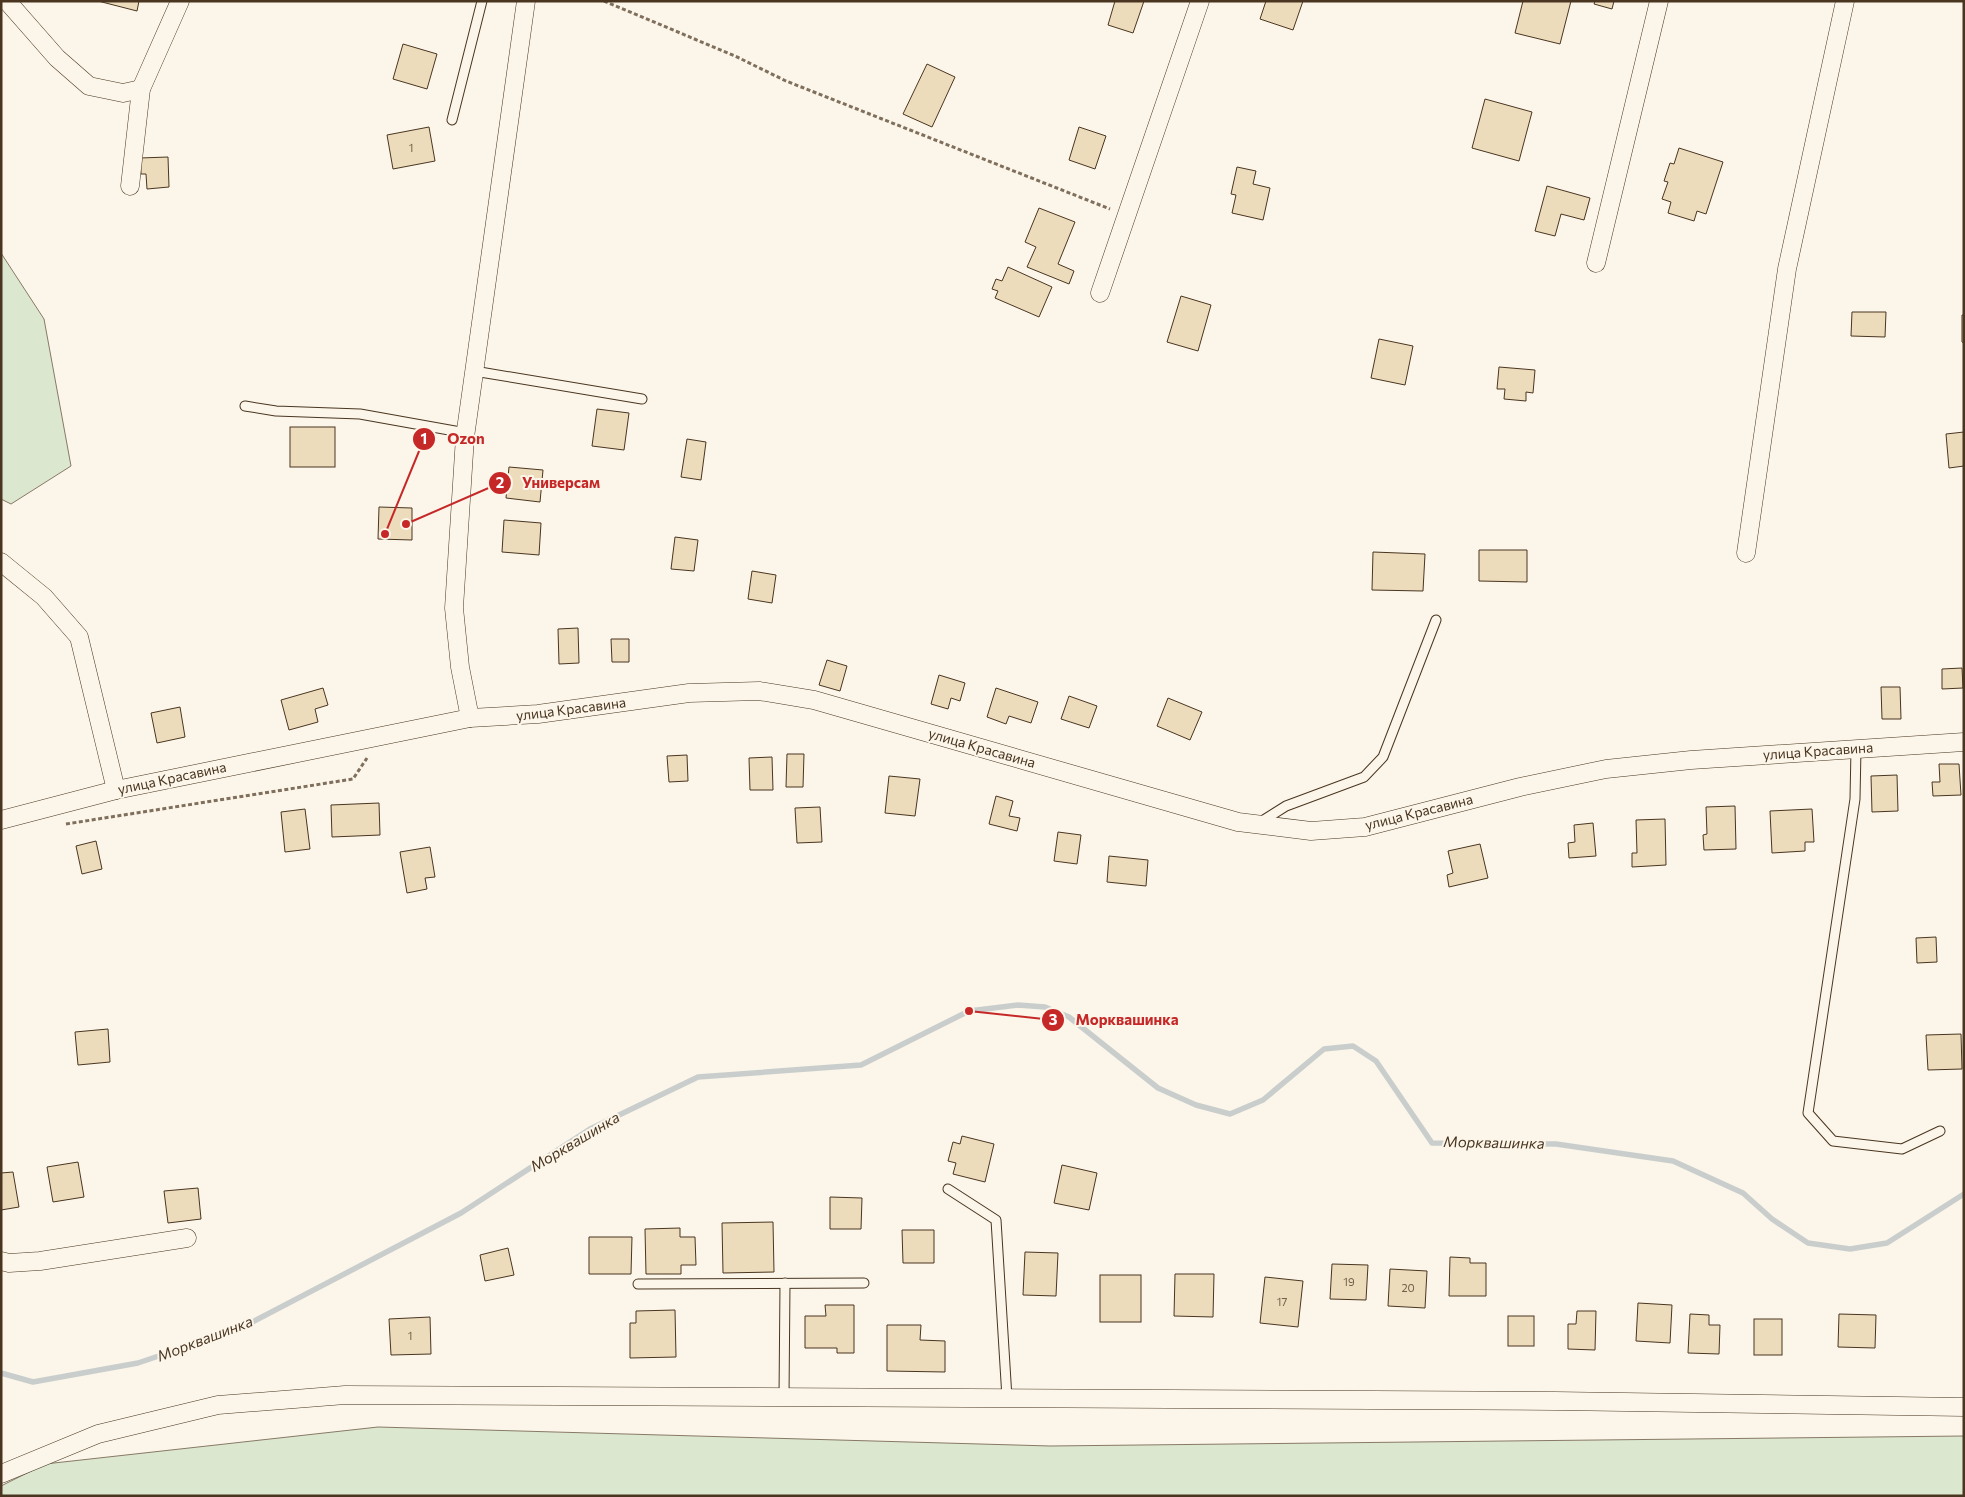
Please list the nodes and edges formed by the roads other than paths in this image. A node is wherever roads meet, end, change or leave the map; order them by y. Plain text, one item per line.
1 (7, 1) edge
2 (180, 1) edge
3 (482, 1) edge
4 (526, 1) edge
5 (1200, 1) edge
6 (1659, 1) edge
7 (1845, 1) edge
8 (142, 89) junction
9 (452, 120) dead end
10 (130, 186) dead end
11 (1596, 264) dead end
12 (1100, 293) dead end
13 (474, 372) junction
14 (642, 399) dead end
15 (245, 406) dead end
16 (466, 433) junction
17 (1746, 553) dead end
18 (1, 562) edge
19 (1436, 620) dead end
20 (470, 718) junction
21 (1964, 742) edge
22 (1856, 749) junction
23 (116, 790) junction
24 (1, 820) edge
25 (1257, 824) junction
26 (1940, 1131) dead end
27 (948, 1189) dead end
28 (188, 1238) dead end
29 (1, 1261) edge
30 (786, 1283) junction
31 (864, 1283) dead end
32 (638, 1284) dead end
33 (784, 1397) junction
34 (1007, 1398) junction
35 (1964, 1407) edge
36 (1, 1474) edge

1 - 8 street
2 - 8 street
3 - 9 lane
4 - 13 street
5 - 12 street
6 - 11 street
7 - 17 street
8 - 10 street
13 - 14 lane
13 - 16 street
15 - 16 lane
16 - 20 street
18 - 23 street
19 - 25 lane
20 - 23 street, улица Красавина
20 - 25 street, улица Красавина
21 - 22 street, улица Красавина
22 - 25 street, улица Красавина
22 - 26 lane
23 - 24 street, улица Красавина
27 - 34 lane
28 - 29 street
30 - 31 lane
30 - 32 lane
30 - 33 lane
33 - 34 street
33 - 36 street
34 - 35 street

